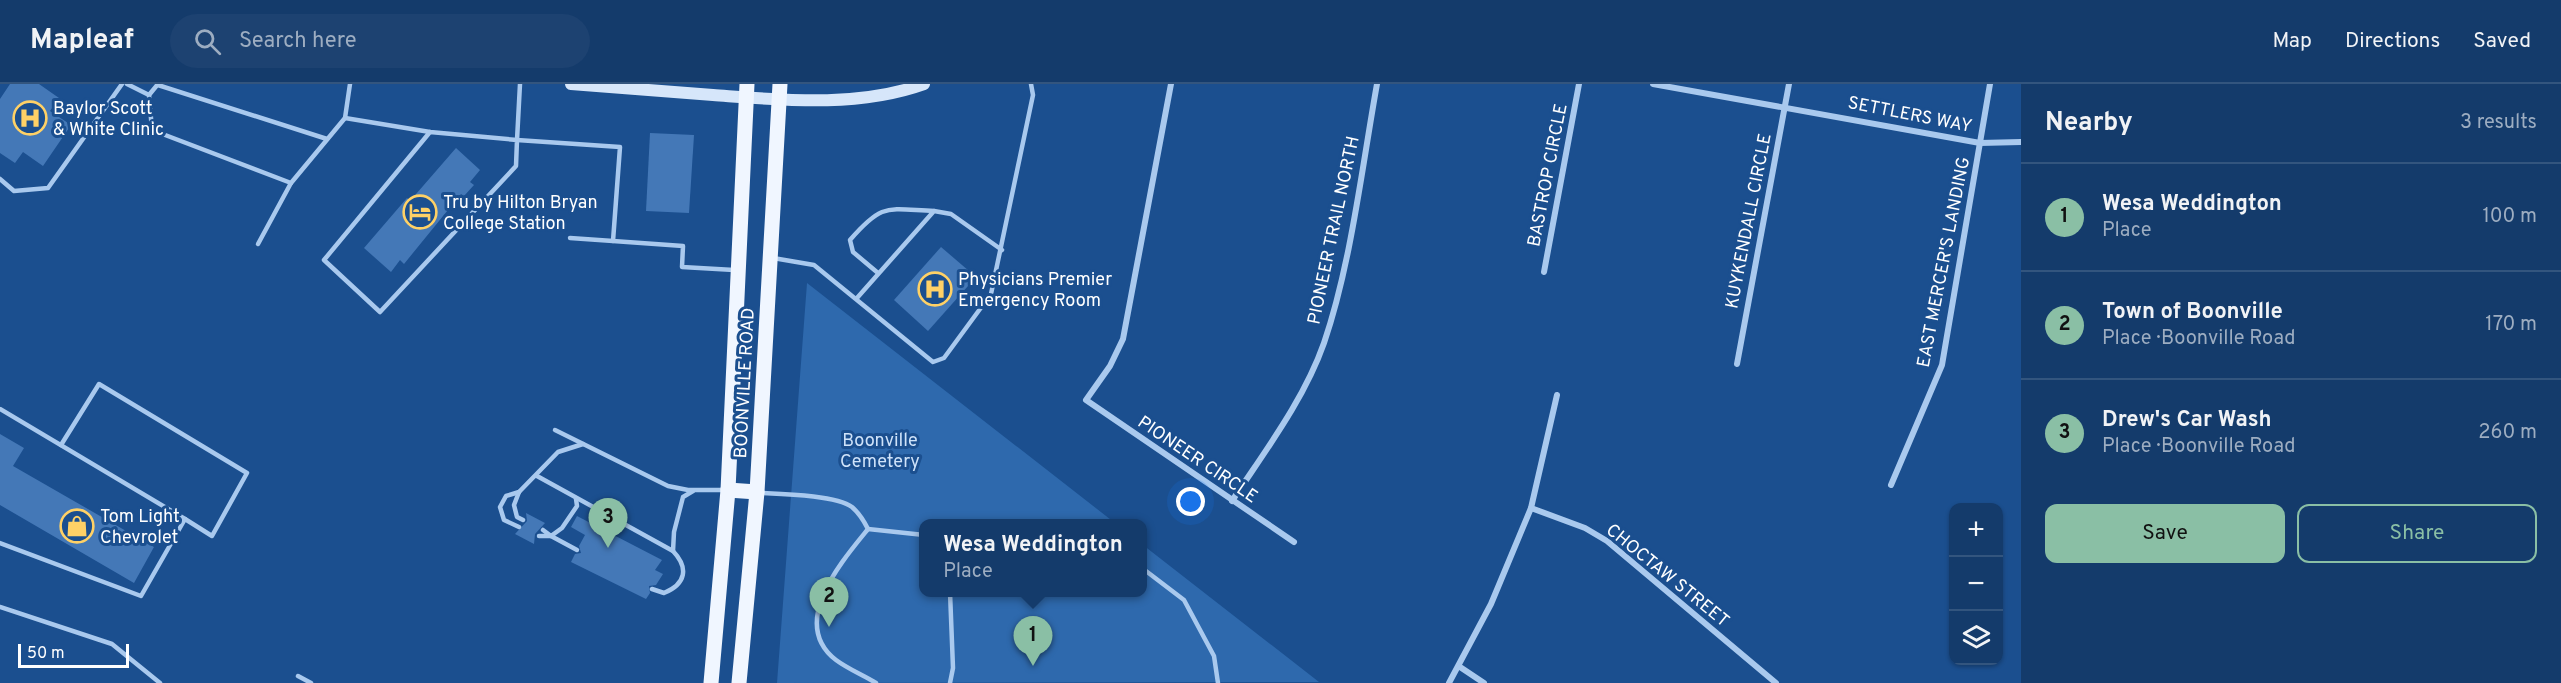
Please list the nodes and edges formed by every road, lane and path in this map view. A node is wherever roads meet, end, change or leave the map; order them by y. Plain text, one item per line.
1 (124, 84) edge
2 (158, 84) edge
3 (350, 84) edge
4 (520, 84) edge
5 (571, 84) edge
6 (924, 84) edge
7 (1031, 84) edge
8 (1171, 84) edge
9 (1377, 84) edge
10 (1579, 84) edge
11 (1653, 84) edge
12 (1789, 84) edge
13 (1990, 84) edge
14 (747, 91) edge
15 (779, 91) edge
16 (150, 95) junction
17 (1785, 106) junction
18 (345, 118) junction
19 (430, 132) junction
20 (327, 139) junction
21 (517, 140) junction
22 (2021, 142) edge
23 (1980, 143) junction
24 (0, 179) edge
25 (291, 183) junction
26 (934, 211) junction
27 (570, 238) dead end
28 (613, 241) junction
29 (258, 244) dead end
30 (1002, 250) junction
31 (770, 258) junction
32 (740, 271) junction
33 (1544, 272) dead end
34 (879, 273) junction
35 (857, 298) junction
36 (1737, 364) dead end
37 (1557, 395) dead end
38 (0, 409) edge
39 (555, 430) dead end
40 (583, 444) junction
41 (61, 445) junction
42 (537, 476) junction
43 (1891, 485) dead end
44 (693, 490) junction
45 (728, 490) junction
46 (519, 492) junction
47 (757, 492) junction
48 (576, 499) junction
49 (1232, 501) junction
50 (1531, 508) junction
51 (185, 519) junction
52 (523, 520) dead end
53 (519, 527) dead end
54 (868, 529) junction
55 (543, 530) dead end
56 (919, 534) edge
57 (539, 536) dead end
58 (551, 536) junction
59 (1294, 542) dead end
60 (0, 543) edge
61 (577, 550) dead end
62 (673, 551) junction
63 (1147, 571) edge
64 (652, 589) dead end
65 (950, 597) edge
66 (0, 607) edge
67 (1460, 667) junction
68 (297, 676) dead end
69 (160, 683) edge
70 (311, 683) edge
71 (711, 683) edge
72 (739, 683) edge
73 (876, 683) edge
74 (950, 683) edge
75 (1218, 683) edge
76 (1449, 683) edge
77 (1484, 683) edge
78 (1776, 683) edge

1 - 16 lane
1 - 24 lane
2 - 16 lane
2 - 20 lane
3 - 18 lane
4 - 21 lane
5 - 14 street
6 - 15 street
7 - 30 lane
8 - 49 street, PIONEER CIRCLE
9 - 49 street, PIONEER TRAIL NORTH
10 - 33 street, BASTROP CIRCLE
11 - 17 street, SETTLERS WAY
12 - 17 street, KUYKENDALL CIRCLE
13 - 23 street, EAST MERCER'S LANDING
14 - 15 street
14 - 32 main road, BOONVILLE ROAD
15 - 31 main road, BOONVILLE ROAD
16 - 25 lane
17 - 23 street, SETTLERS WAY
17 - 36 street, KUYKENDALL CIRCLE
18 - 19 lane
18 - 20 lane
19 - 21 lane
19 - 21 lane
20 - 25 lane
21 - 28 lane
22 - 23 street, SETTLERS WAY
23 - 43 street, EAST MERCER'S LANDING
25 - 29 lane
26 - 30 lane
26 - 34 lane
26 - 34 lane
27 - 28 lane
28 - 32 lane
30 - 35 lane
31 - 35 lane
31 - 47 main road, BOONVILLE ROAD
32 - 45 main road, BOONVILLE ROAD
34 - 35 lane
37 - 50 street
38 - 41 lane
39 - 40 lane
40 - 42 lane
40 - 44 lane
41 - 51 lane
41 - 51 lane
42 - 46 lane
42 - 48 lane
44 - 45 lane
44 - 62 lane
45 - 47 main road
45 - 71 main road, BOONVILLE ROAD
46 - 52 lane
46 - 53 lane
47 - 54 lane
47 - 72 main road, BOONVILLE ROAD
48 - 58 lane
48 - 62 lane
49 - 59 street, PIONEER CIRCLE
50 - 67 street
50 - 78 street, CHOCTAW STREET
51 - 60 lane
54 - 56 lane
54 - 73 lane
55 - 58 lane
57 - 58 lane
58 - 61 lane
62 - 64 lane
63 - 75 lane
65 - 74 lane
66 - 69 lane
67 - 76 street
67 - 77 street
68 - 70 lane

